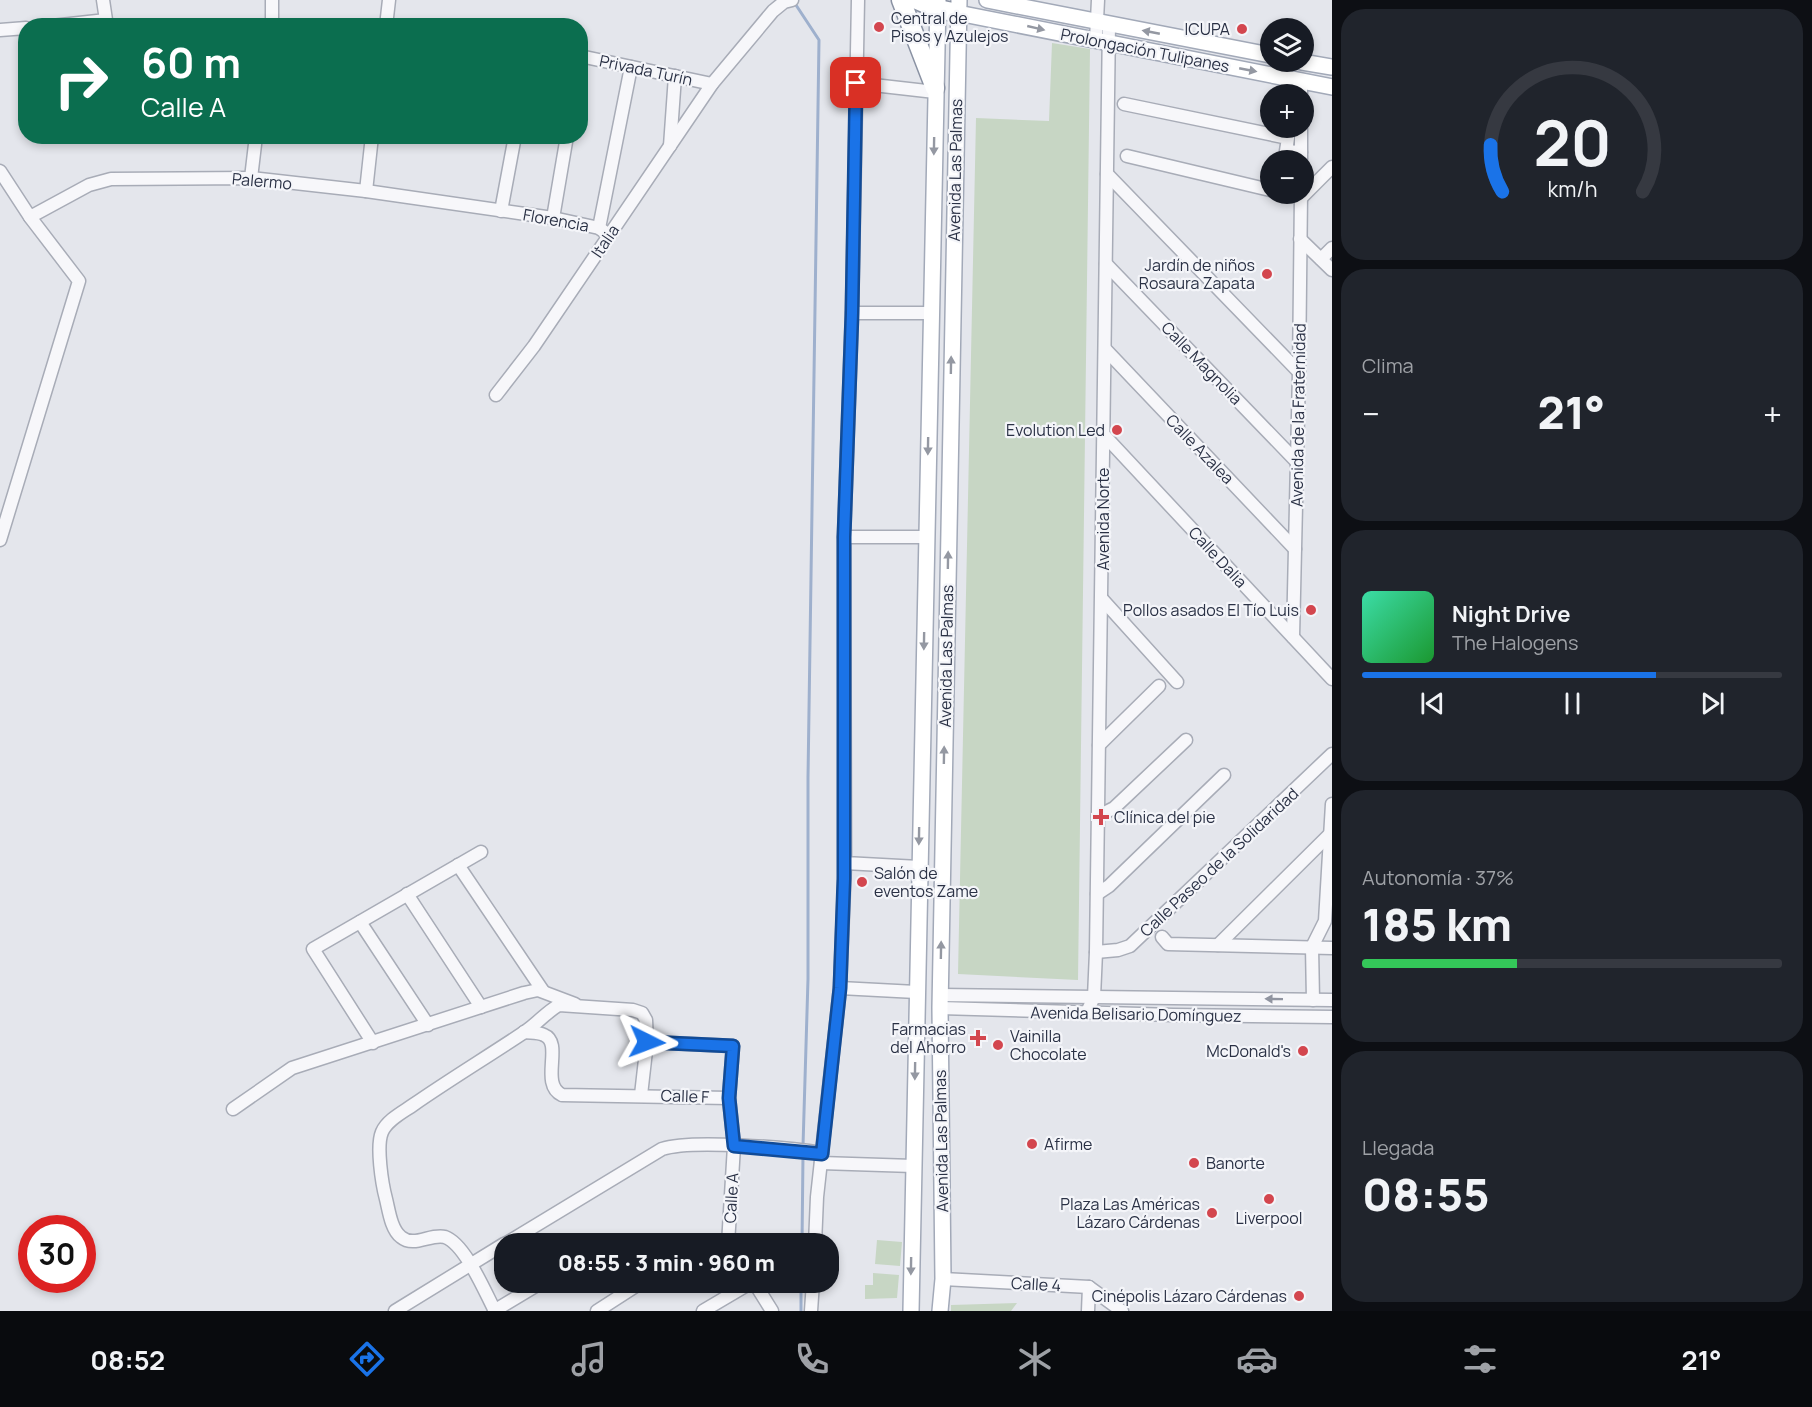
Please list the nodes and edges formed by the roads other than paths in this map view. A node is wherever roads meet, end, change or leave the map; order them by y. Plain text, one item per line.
1 (103, 0) edge
2 (272, 0) edge
3 (389, 0) edge
4 (858, 0) edge
5 (987, 0) edge
6 (1098, 0) edge
7 (788, 1) edge
8 (905, 1) edge
9 (938, 4) edge
10 (958, 7) edge
11 (106, 18) edge
12 (273, 18) edge
13 (387, 18) edge
14 (1103, 23) junction
15 (18, 29) edge
16 (0, 30) edge
17 (1103, 42) junction
18 (1207, 43) junction
19 (1260, 53) edge
20 (588, 58) edge
21 (1205, 62) junction
22 (1314, 64) edge
23 (631, 67) junction
24 (1332, 67) edge
25 (675, 76) junction
26 (856, 83) junction
27 (712, 84) junction
28 (1286, 84) edge
29 (1332, 87) edge
30 (1314, 88) edge
31 (935, 90) junction
32 (1124, 104) dead end
33 (255, 144) edge
34 (371, 144) edge
35 (514, 144) edge
36 (566, 144) edge
37 (670, 147) junction
38 (1287, 150) edge
39 (1127, 156) dead end
40 (1332, 167) edge
41 (0, 171) edge
42 (1107, 174) junction
43 (252, 178) junction
44 (1314, 184) edge
45 (1260, 188) edge
46 (366, 191) junction
47 (1301, 204) edge
48 (501, 211) junction
49 (30, 217) junction
50 (553, 218) junction
51 (604, 232) junction
52 (1300, 239) junction
53 (1332, 248) edge
54 (1321, 259) junction
55 (1106, 264) junction
56 (1332, 270) edge
57 (852, 313) junction
58 (931, 314) junction
59 (1105, 349) junction
60 (1299, 372) junction
61 (496, 395) dead end
62 (1104, 435) junction
63 (1297, 462) junction
64 (844, 537) junction
65 (926, 537) junction
66 (0, 540) edge
67 (1295, 549) junction
68 (1102, 599) junction
69 (1293, 637) junction
70 (1330, 673) edge
71 (1177, 682) dead end
72 (1159, 686) dead end
73 (1186, 740) dead end
74 (1099, 745) junction
75 (1332, 754) edge
76 (1224, 775) dead end
77 (1332, 804) edge
78 (1098, 816) junction
79 (1329, 835) junction
80 (481, 852) dead end
81 (845, 863) junction
82 (458, 865) junction
83 (919, 867) junction
84 (407, 894) junction
85 (1097, 894) junction
86 (360, 922) junction
87 (1162, 937) dead end
88 (1218, 945) junction
89 (1312, 947) junction
90 (1332, 948) edge
91 (1096, 952) junction
92 (840, 988) junction
93 (543, 991) junction
94 (916, 992) junction
95 (990, 996) junction
96 (1094, 997) junction
97 (1313, 1000) junction
98 (1332, 1000) edge
99 (940, 1001) junction
100 (481, 1007) junction
101 (584, 1008) junction
102 (990, 1010) junction
103 (1087, 1012) junction
104 (1332, 1017) edge
105 (428, 1025) junction
106 (524, 1032) junction
107 (647, 1042) junction
108 (373, 1043) junction
109 (641, 1095) junction
110 (729, 1098) junction
111 (233, 1109) dead end
112 (734, 1146) junction
113 (821, 1158) junction
114 (913, 1166) junction
115 (522, 1233) edge
116 (729, 1233) edge
117 (816, 1233) edge
118 (494, 1250) edge
119 (470, 1264) junction
120 (943, 1280) junction
121 (1089, 1287) junction
122 (524, 1293) edge
123 (625, 1293) edge
124 (734, 1293) edge
125 (760, 1293) edge
126 (812, 1293) edge
127 (395, 1311) edge
128 (495, 1311) edge
129 (597, 1311) edge
130 (703, 1311) edge
131 (772, 1311) edge
132 (811, 1311) edge
133 (911, 1311) edge
134 (940, 1311) edge
135 (1088, 1311) edge
136 (1122, 1311) edge

1 - 11 street
2 - 12 street
3 - 13 street
4 - 26 street
5 - 14 main road, Prolongación Tulipanes
6 - 14 street, Avenida Norte
7 - 27 street, Italia
8 - 9 highway
8 - 31 highway
9 - 10 highway
9 - 31 main road, Avenida Las Palmas
10 -> 17 main road, Prolongación Tulipanes
99 -> 10 main road, Avenida Las Palmas
14 - 17 street, Avenida Norte
18 -> 14 main road, Prolongación Tulipanes
15 - 16 street
17 - 21 main road, Prolongación Tulipanes
17 - 42 street, Avenida Norte
18 - 19 main road, Prolongación Tulipanes
18 - 21 main road
20 - 23 street, Privada Turín
21 -> 28 main road, Prolongación Tulipanes
22 - 24 main road
23 - 25 street, Privada Turín
23 - 51 street
25 - 27 street, Privada Turín
25 - 37 street
26 - 31 street
26 - 57 street
27 - 37 street, Italia
29 - 30 main road, Prolongación Tulipanes
31 -> 58 main road, Avenida Las Palmas
32 - 38 street
33 - 43 street
34 - 46 street
35 - 48 street
36 - 50 street
37 - 51 street, Italia
39 - 45 street
40 - 44 street
41 - 49 street
42 - 55 street, Avenida Norte
42 - 60 street
43 - 46 street, Palermo
43 - 49 street, Palermo
46 - 48 street, Palermo
47 - 52 street, Avenida de la Fraternidad
48 - 50 street, Florencia
49 - 66 street
50 - 51 street, Florencia
51 - 61 street, Italia
52 - 54 street
52 - 60 street, Avenida de la Fraternidad
53 - 54 street
54 - 56 street
55 - 59 street, Avenida Norte
55 - 63 street, Calle Magnolia
57 - 58 street
57 - 64 street
58 -> 65 main road, Avenida Las Palmas
59 - 62 street, Avenida Norte
59 - 67 street, Calle Azalea
60 - 63 street, Avenida de la Fraternidad
62 - 68 street, Avenida Norte
62 - 69 street, Calle Dalia
63 - 67 street, Avenida de la Fraternidad
64 - 65 street
64 - 81 street
65 -> 83 main road, Avenida Las Palmas
67 - 69 street, Avenida de la Fraternidad
68 - 71 street
68 - 74 street, Avenida Norte
69 - 70 street, Calle Dalia
72 - 74 street
73 - 78 street
74 - 78 street, Avenida Norte
75 - 91 street, Calle Paseo de la Solidaridad
76 - 85 street
77 - 79 street
78 - 85 street, Avenida Norte
79 - 88 street
79 - 89 street
80 - 82 street
81 - 83 street
81 - 92 street
82 - 84 street
82 - 93 street
83 - 94 main road, Avenida Las Palmas
84 - 86 street
84 - 100 street
85 - 91 street, Avenida Norte
86 - 105 street
86 - 108 street
87 - 88 street
88 - 89 street
89 - 90 street
89 - 97 street
91 - 96 street, Avenida Norte
92 - 94 street
92 - 113 street
93 - 100 street
93 - 101 street
94 -> 114 main road, Avenida Las Palmas
95 - 96 street, Avenida Belisario Domínguez
95 - 99 street, Avenida Belisario Domínguez
95 - 102 street
97 -> 96 street, Avenida Belisario Domínguez
96 - 103 street, Avenida Norte
97 - 98 street, Avenida Belisario Domínguez
99 - 102 street, Avenida Belisario Domínguez
99 - 120 main road, Avenida Las Palmas
100 - 105 street
101 - 106 street
101 - 107 street
102 - 103 street, Avenida Belisario Domínguez
103 - 104 street, Avenida Belisario Domínguez
105 - 108 street
106 - 109 street, Calle F
106 - 119 street
107 - 109 street
107 - 110 street, Calle A
108 - 111 street
109 - 110 street, Calle F
110 - 112 street, Calle A
112 - 113 street
112 - 115 street
112 - 116 street, Calle A
113 - 114 street
113 - 117 street
114 -> 133 main road, Avenida Las Palmas
118 - 119 street
119 - 127 street
119 - 128 street
120 - 121 street, Calle 4
120 - 134 main road, Avenida Las Palmas
121 - 135 street
121 - 136 street
122 - 128 street
123 - 129 street
124 - 130 street
125 - 131 street
126 - 132 street

